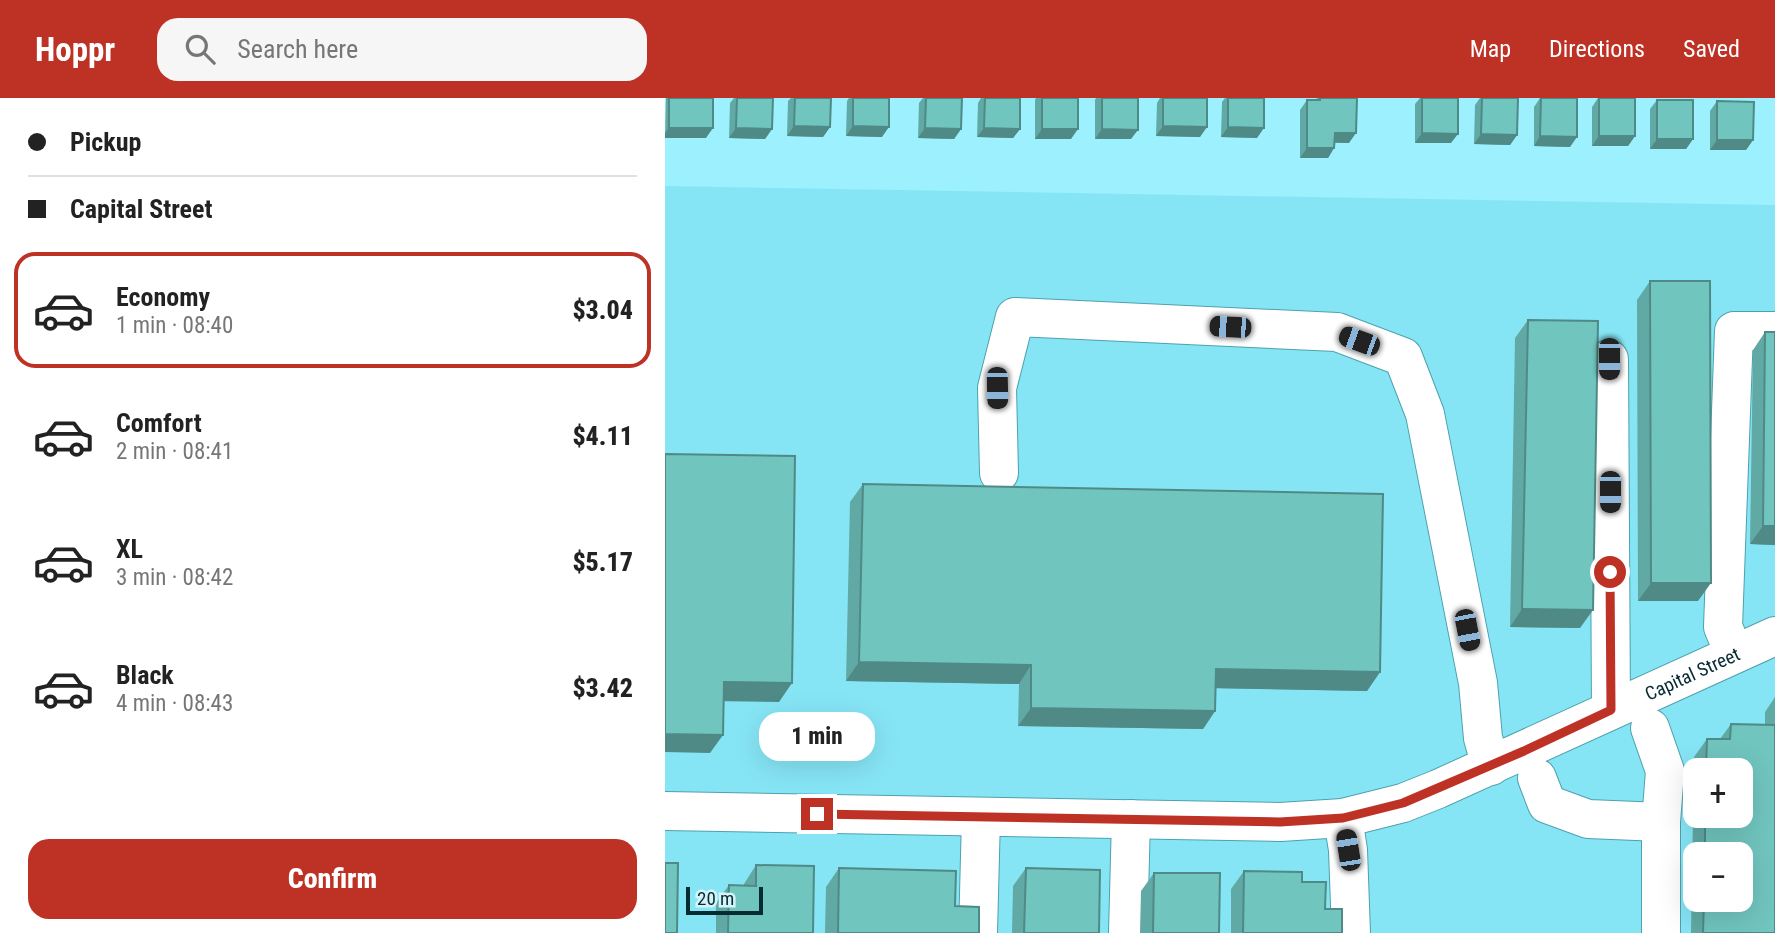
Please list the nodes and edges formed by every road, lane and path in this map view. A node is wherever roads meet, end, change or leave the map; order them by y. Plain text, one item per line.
1 (1775, 331) edge
2 (1609, 359) dead end
3 (999, 473) dead end
4 (1775, 636) edge
5 (1734, 653) junction
6 (1611, 710) junction
7 (1650, 728) dead end
8 (1491, 766) junction
9 (1537, 778) dead end
10 (665, 811) edge
11 (981, 817) junction
12 (1343, 818) junction
13 (1131, 820) junction
14 (1661, 822) junction
15 (978, 933) edge
16 (1129, 933) edge
17 (1351, 933) edge
18 (1661, 933) edge

1 - 5 street
2 - 6 street
3 - 8 street
4 - 5 street, Capital Street
5 - 6 street, Capital Street
6 - 8 street, Capital Street
7 - 14 street
8 - 12 street, Capital Street
9 - 14 street
10 - 11 street, Capital Street
11 - 13 street, Capital Street
11 - 15 street
12 - 13 street, Capital Street
12 - 17 street
13 - 16 street
14 - 18 street

